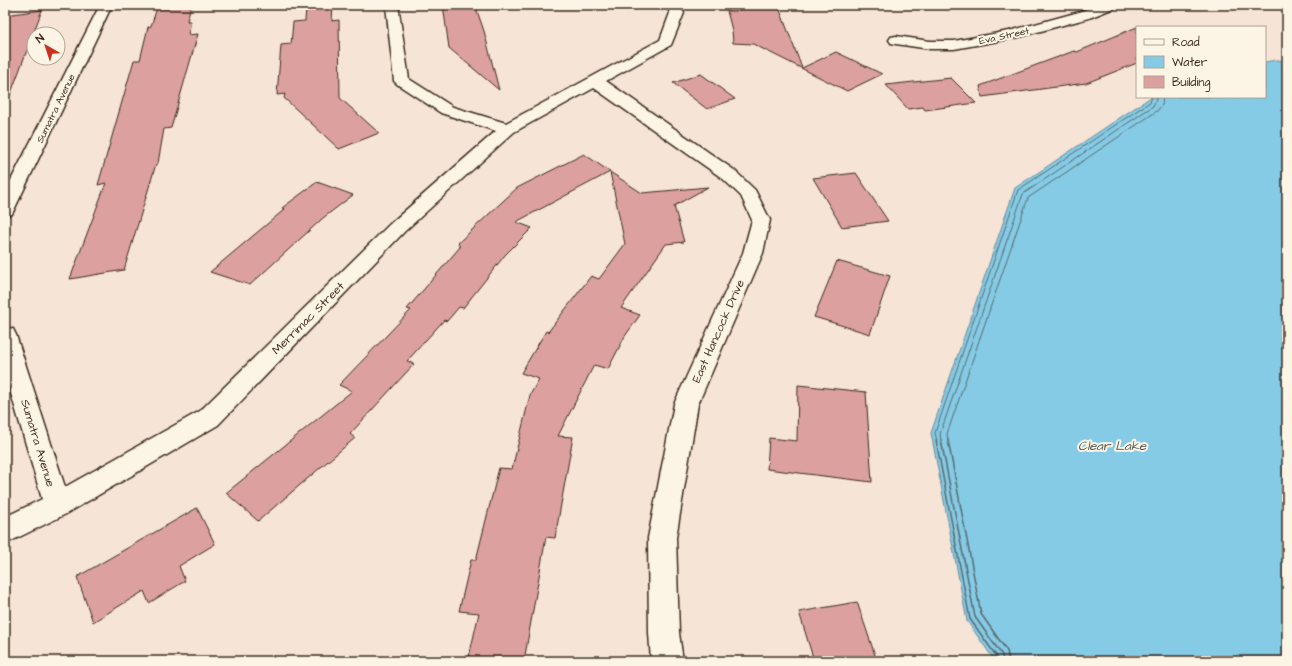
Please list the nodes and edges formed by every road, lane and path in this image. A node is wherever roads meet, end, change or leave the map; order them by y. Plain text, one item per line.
1 (106, 5) edge
2 (392, 5) edge
3 (672, 5) edge
4 (1109, 5) edge
5 (896, 40) dead end
6 (595, 81) junction
7 (508, 129) junction
8 (5, 210) edge
9 (5, 335) edge
10 (58, 505) junction
11 (5, 531) edge
12 (667, 661) edge

1 - 8 street, Sumatra Avenue
2 - 7 street
3 - 6 street, Merrimac Street
4 - 5 street, Eva Street
6 - 7 street, Merrimac Street
6 - 12 street, East Hancock Drive
7 - 10 street, Merrimac Street
9 - 10 street, Sumatra Avenue
10 - 11 street, Merrimac Street

